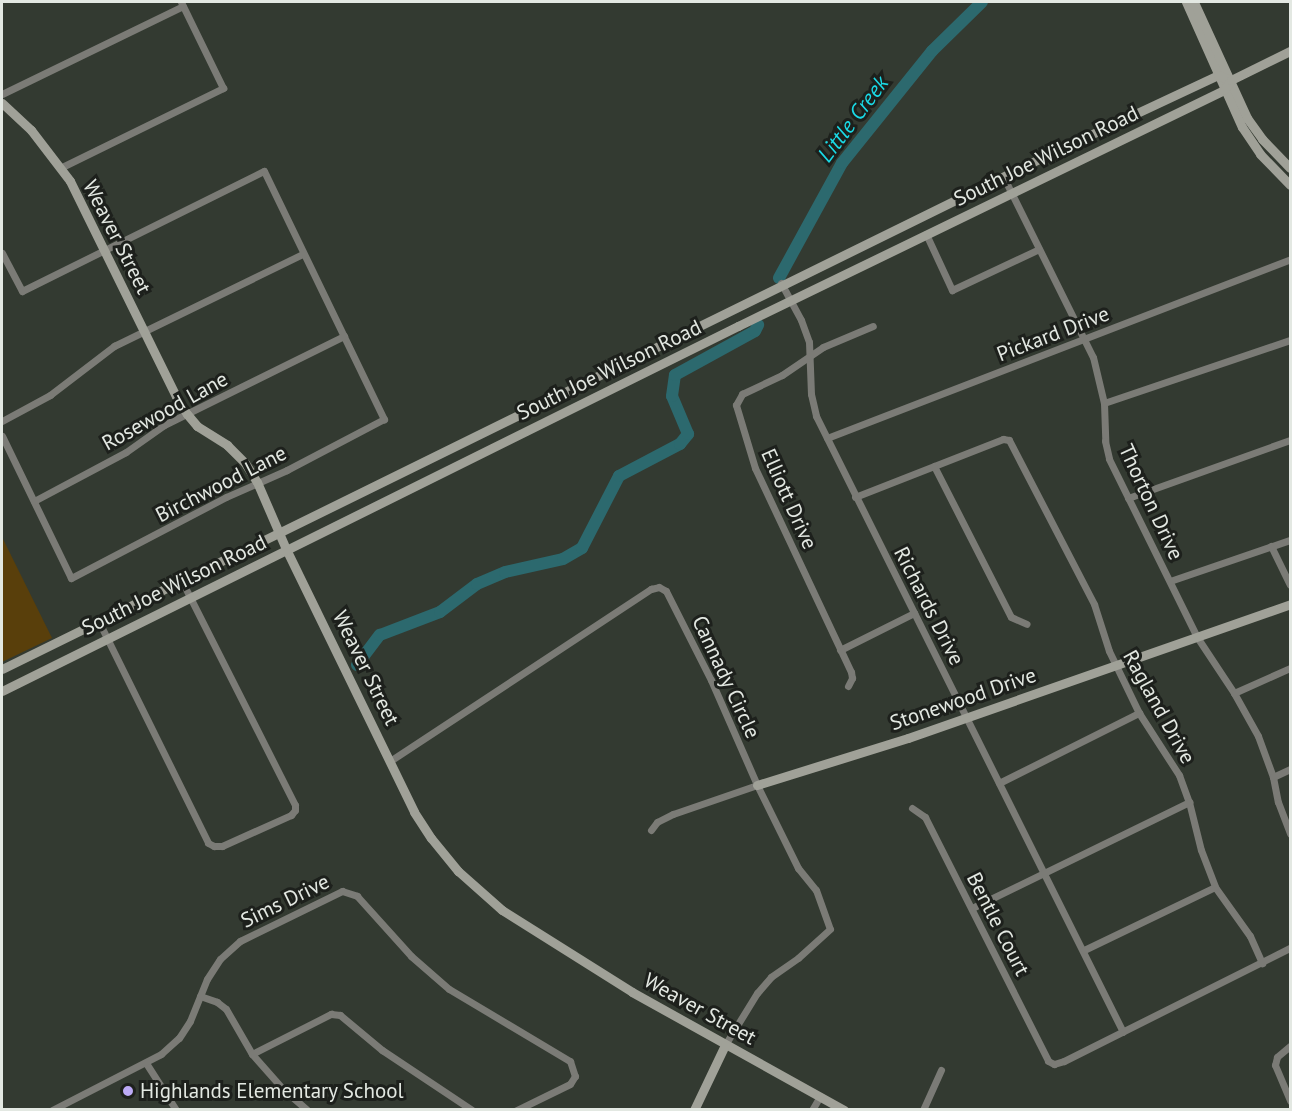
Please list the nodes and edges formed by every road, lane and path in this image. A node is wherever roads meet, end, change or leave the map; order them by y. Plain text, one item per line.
1 (1186, 2) edge
2 (1194, 2) edge
3 (182, 4) edge
4 (1290, 51) edge
5 (1218, 75) junction
6 (1231, 80) junction
7 (1224, 90) junction
8 (2, 94) edge
9 (2, 103) edge
10 (60, 168) junction
11 (1290, 168) edge
12 (1004, 176) junction
13 (1290, 185) edge
14 (1011, 192) junction
15 (926, 234) junction
16 (104, 248) junction
17 (1039, 249) junction
18 (2, 253) edge
19 (303, 254) junction
20 (1290, 259) edge
21 (781, 284) junction
22 (790, 301) junction
23 (873, 326) dead end
24 (144, 330) junction
25 (344, 336) junction
26 (1084, 339) junction
27 (1290, 340) edge
28 (809, 355) junction
29 (1104, 403) junction
30 (187, 414) junction
31 (2, 421) edge
32 (2, 436) edge
33 (827, 438) junction
34 (1290, 440) edge
35 (934, 466) junction
36 (257, 482) junction
37 (855, 497) junction
38 (1128, 498) junction
39 (34, 501) junction
40 (279, 533) junction
41 (1290, 540) edge
42 (1271, 546) junction
43 (286, 549) junction
44 (182, 581) junction
45 (1170, 581) junction
46 (1290, 585) edge
47 (190, 597) junction
48 (1290, 604) edge
49 (914, 613) junction
50 (99, 622) junction
51 (1027, 624) dead end
52 (1197, 637) junction
53 (107, 638) junction
54 (840, 650) junction
55 (1116, 665) junction
56 (1290, 668) edge
57 (2, 669) edge
58 (848, 686) dead end
59 (2, 691) edge
60 (1234, 693) junction
61 (1139, 712) junction
62 (966, 716) junction
63 (390, 761) junction
64 (1290, 769) edge
65 (1273, 777) junction
66 (999, 783) junction
67 (758, 786) junction
68 (1189, 802) junction
69 (912, 808) dead end
70 (651, 830) dead end
71 (1290, 834) edge
72 (1043, 873) junction
73 (1215, 887) junction
74 (972, 908) junction
75 (1290, 948) edge
76 (1084, 950) junction
77 (1262, 963) junction
78 (200, 996) junction
79 (1123, 1032) junction
80 (725, 1045) junction
81 (1290, 1046) edge
82 (252, 1054) junction
83 (146, 1064) junction
84 (941, 1070) dead end
85 (820, 1096) junction
86 (1290, 1101) edge
87 (52, 1110) edge
88 (176, 1110) edge
89 (307, 1110) edge
90 (472, 1110) edge
91 (517, 1110) edge
92 (693, 1110) edge
93 (812, 1110) edge
94 (844, 1110) edge
95 (923, 1110) edge

1 - 5 main road
2 - 6 main road
3 - 8 street
3 - 10 street
4 - 6 main road, South Joe Wilson Road
5 - 6 main road
5 - 7 main road
5 - 12 main road, South Joe Wilson Road
6 - 7 main road, South Joe Wilson Road
6 - 11 main road
7 - 13 main road
7 - 14 main road, South Joe Wilson Road
9 - 10 main road, Weaver Street
10 - 16 main road, Weaver Street
12 - 14 street, Thorton Drive
12 - 21 main road, South Joe Wilson Road
14 - 15 main road, South Joe Wilson Road
14 - 17 street, Thorton Drive
15 - 17 street
15 - 22 main road, South Joe Wilson Road
16 - 18 street
16 - 19 street
16 - 24 main road, Weaver Street
17 - 26 street, Thorton Drive
19 - 24 street
19 - 25 street
20 - 26 street, Pickard Drive
21 - 22 street, Richards Drive
21 - 40 main road, South Joe Wilson Road
22 - 28 street, Richards Drive
22 - 43 main road, South Joe Wilson Road
23 - 28 street, Elliott Drive
24 - 30 main road, Weaver Street
24 - 31 street
25 - 30 street, Rosewood Lane
25 - 36 street, Birchwood Lane
26 - 29 street, Thorton Drive
26 - 33 street, Pickard Drive
27 - 29 street
28 - 33 street, Richards Drive
28 - 54 street, Elliott Drive
29 - 38 street, Thorton Drive
30 - 36 main road, Weaver Street
30 - 39 street, Rosewood Lane
32 - 39 street
33 - 37 street, Richards Drive
34 - 38 street
35 - 37 street
35 - 51 street
35 - 55 street, Ragland Drive
36 - 39 street, Birchwood Lane
36 - 40 main road, Weaver Street
37 - 49 street, Richards Drive
38 - 45 street, Thorton Drive
40 - 43 main road, Weaver Street
40 - 44 main road, South Joe Wilson Road
41 - 42 street
42 - 45 street
42 - 46 street
43 - 47 main road, South Joe Wilson Road
43 - 63 main road, Weaver Street
44 - 47 street
44 - 50 main road, South Joe Wilson Road
45 - 52 street, Thorton Drive
47 - 53 main road, South Joe Wilson Road
47 - 53 street
48 - 52 main road, Stonewood Drive
49 - 54 street
49 - 62 street, Richards Drive
50 - 53 street
50 - 57 main road, South Joe Wilson Road
52 - 55 main road, Stonewood Drive
52 - 60 street, Thorton Drive
53 - 59 main road, South Joe Wilson Road
54 - 58 street, Elliott Drive
55 - 61 street, Ragland Drive
55 - 62 main road, Stonewood Drive
56 - 60 street
60 - 65 street, Thorton Drive
61 - 66 street
61 - 68 street, Ragland Drive
62 - 66 street, Richards Drive
62 - 67 main road, Stonewood Drive
63 - 67 street, Cannady Circle
63 - 80 main road, Weaver Street
64 - 65 street
65 - 71 street, Thorton Drive
66 - 72 street, Richards Drive
67 - 70 street, Stonewood Drive
67 - 80 street, Cannady Circle
68 - 72 street
68 - 73 street, Ragland Drive
69 - 74 street, Bentle Court
72 - 74 street
72 - 76 street, Richards Drive
73 - 76 street
73 - 77 street, Ragland Drive
74 - 79 street, Bentle Court
75 - 77 street
76 - 79 street, Richards Drive
77 - 79 street
78 - 82 street
78 - 83 street, Sims Drive
78 - 91 street, Sims Drive
80 - 85 main road, Weaver Street
80 - 92 main road
81 - 86 street
82 - 89 street
82 - 90 street
83 - 87 street, Sims Drive
83 - 88 street
84 - 95 street
85 - 93 street
85 - 94 main road, Weaver Street

